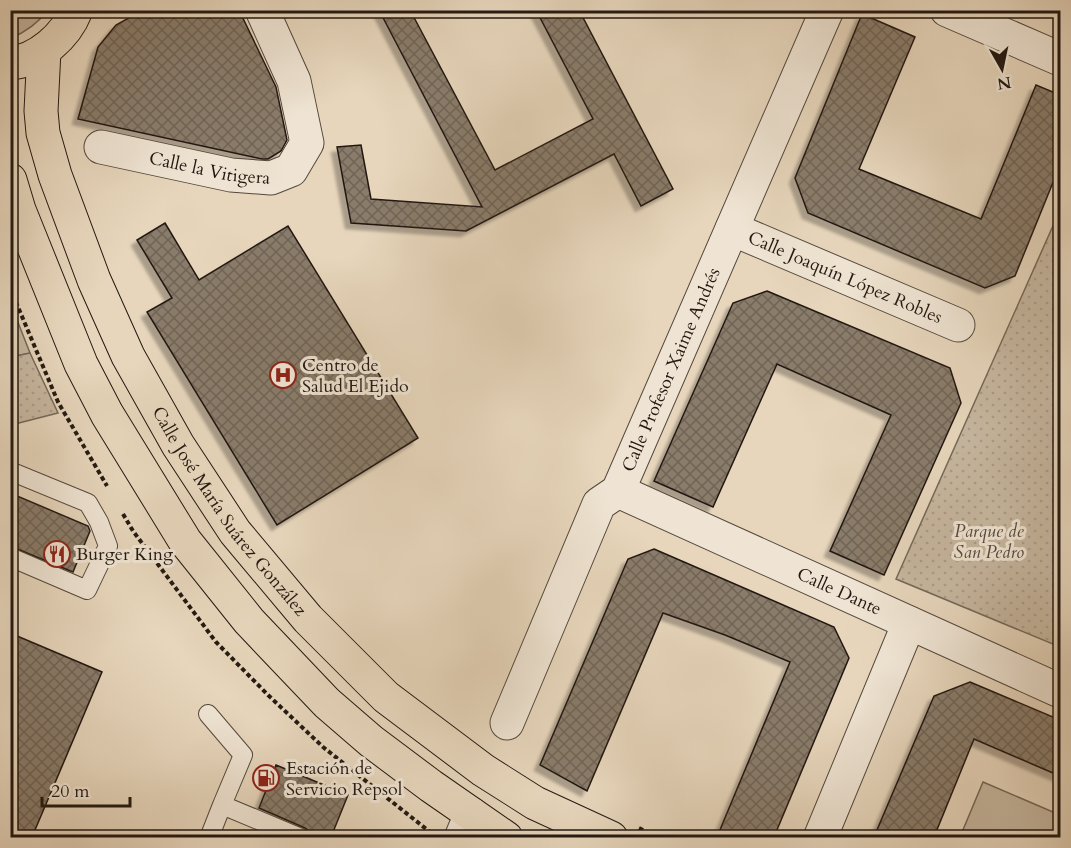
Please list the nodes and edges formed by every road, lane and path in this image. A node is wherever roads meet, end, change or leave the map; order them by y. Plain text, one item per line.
1 (76, 10) edge
2 (262, 10) edge
3 (828, 10) edge
4 (947, 10) edge
5 (44, 50) junction
6 (1060, 60) edge
7 (10, 63) edge
8 (101, 147) dead end
9 (10, 180) edge
10 (732, 229) junction
11 (958, 325) dead end
12 (10, 471) edge
13 (618, 491) junction
14 (10, 557) edge
15 (909, 623) junction
16 (1060, 691) edge
17 (208, 714) dead end
18 (507, 723) dead end
19 (222, 806) junction
20 (466, 826) edge
21 (620, 830) edge
22 (209, 837) edge
23 (301, 837) edge
24 (506, 837) edge
25 (660, 837) edge
26 (820, 837) edge

1 - 5 main road
2 - 8 street, Calle la Vitigera
3 - 10 street, Calle Profesor Xaime Andrés
4 - 6 street
5 - 7 main road
5 - 21 main road, Calle José María Suárez González
9 - 20 main road
10 - 11 street, Calle Joaquín López Robles
10 - 13 street, Calle Profesor Xaime Andrés
12 - 14 lane
13 - 15 street, Calle Dante
13 - 18 street, Calle Profesor Xaime Andrés
15 - 16 street, Calle Dante
15 - 26 street
17 - 19 lane
19 - 22 lane
19 - 23 lane
20 - 24 main road
21 - 25 path

